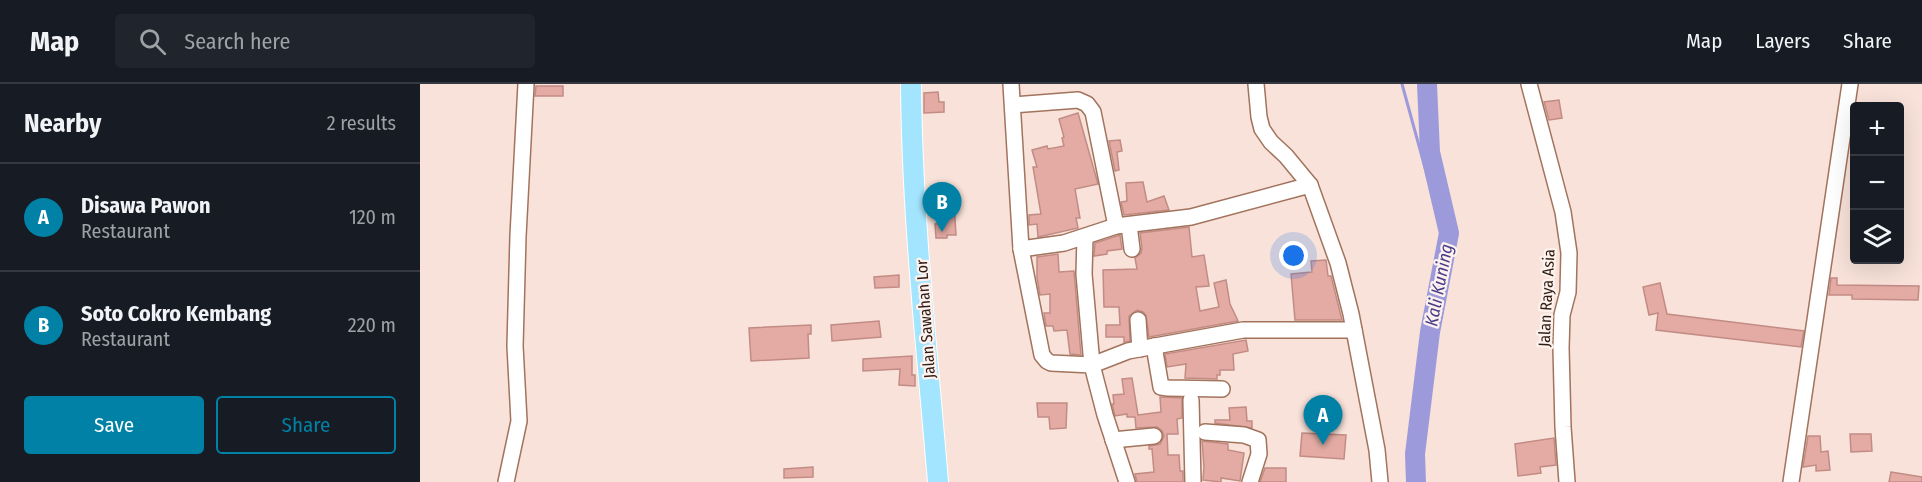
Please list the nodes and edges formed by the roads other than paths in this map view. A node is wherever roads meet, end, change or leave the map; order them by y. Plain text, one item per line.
1 (526, 84) edge
2 (911, 84) edge
3 (1011, 84) edge
4 (1256, 84) edge
5 (1529, 84) edge
6 (1850, 84) edge
7 (1014, 105) junction
8 (1310, 185) junction
9 (1123, 226) junction
10 (1085, 237) junction
11 (1021, 249) junction
12 (1132, 249) dead end
13 (1138, 320) dead end
14 (1354, 330) junction
15 (1147, 348) junction
16 (1092, 365) junction
17 (1222, 389) dead end
18 (1191, 400) dead end
19 (1205, 432) dead end
20 (1154, 436) dead end
21 (1113, 440) junction
22 (506, 482) edge
23 (938, 482) edge
24 (1127, 482) edge
25 (1193, 482) edge
26 (1250, 482) edge
27 (1380, 482) edge
28 (1567, 482) edge
29 (1791, 482) edge

1 - 22 street
2 - 23 main road, Jalan Sawahan Lor
3 - 7 street
4 - 8 street
5 - 28 street, Jalan Raya Asia
6 - 29 street
7 - 9 street
7 - 11 street
8 - 9 street
8 - 14 street
9 - 10 street
9 - 12 street
10 - 11 street
10 - 16 street
11 - 16 street
13 - 15 street
14 - 15 street
14 - 27 street
15 - 16 street
15 - 17 street
16 - 21 street
18 - 25 street
19 - 26 street
20 - 21 street
21 - 24 street

